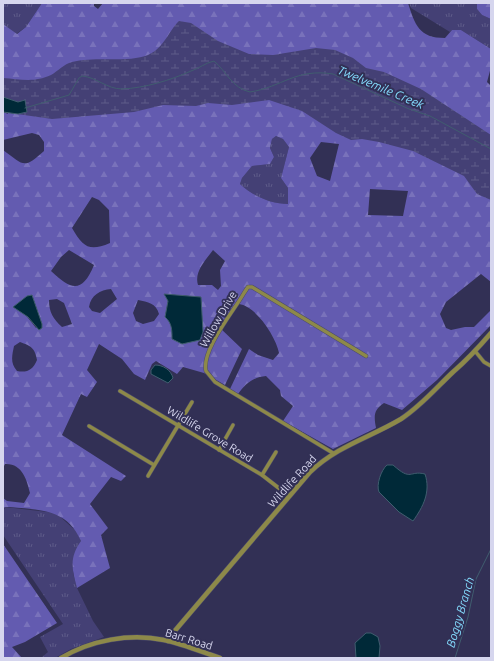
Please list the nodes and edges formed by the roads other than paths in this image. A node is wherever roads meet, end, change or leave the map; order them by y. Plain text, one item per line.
1 (491, 333) edge
2 (475, 351) junction
3 (366, 356) dead end
4 (491, 366) edge
5 (120, 391) dead end
6 (192, 402) dead end
7 (233, 425) dead end
8 (89, 426) dead end
9 (179, 426) junction
10 (219, 450) junction
11 (276, 452) dead end
12 (333, 453) junction
13 (154, 465) junction
14 (262, 475) junction
15 (148, 476) dead end
16 (289, 496) junction
17 (168, 641) junction
18 (61, 658) edge
19 (220, 658) edge

1 - 2 street, Wildlife Road
2 - 4 street
2 - 12 street, Wildlife Road
3 - 12 street, Willow Drive
5 - 9 street, Wildlife Grove Road
6 - 9 street
7 - 10 street
8 - 13 street
9 - 10 street, Wildlife Grove Road
9 - 13 street
10 - 14 street, Wildlife Grove Road
11 - 14 street
12 - 16 street, Wildlife Road
13 - 15 street
14 - 16 street, Wildlife Grove Road
16 - 17 street, Wildlife Road
17 - 18 street, Barr Road
17 - 19 street, Barr Road

